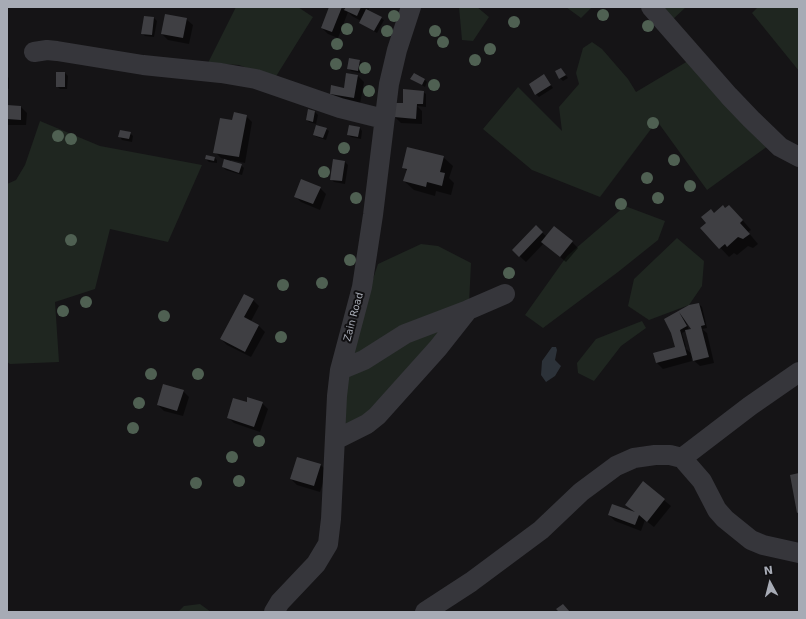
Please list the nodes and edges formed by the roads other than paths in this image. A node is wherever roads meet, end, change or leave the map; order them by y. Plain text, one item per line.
1 (411, 7) edge
2 (651, 7) edge
3 (34, 52) dead end
4 (384, 119) junction
5 (799, 157) edge
6 (505, 294) dead end
7 (468, 310) junction
8 (340, 370) junction
9 (799, 372) edge
10 (335, 440) junction
11 (682, 458) junction
12 (799, 553) edge
13 (274, 612) edge
14 (425, 612) edge

1 - 4 street, Zain Road
2 - 5 street
3 - 4 street
4 - 8 street, Zain Road
6 - 7 street
7 - 8 street
7 - 10 street
8 - 10 street, Zain Road
9 - 11 street
10 - 13 street, Zain Road
11 - 12 street
11 - 14 street

